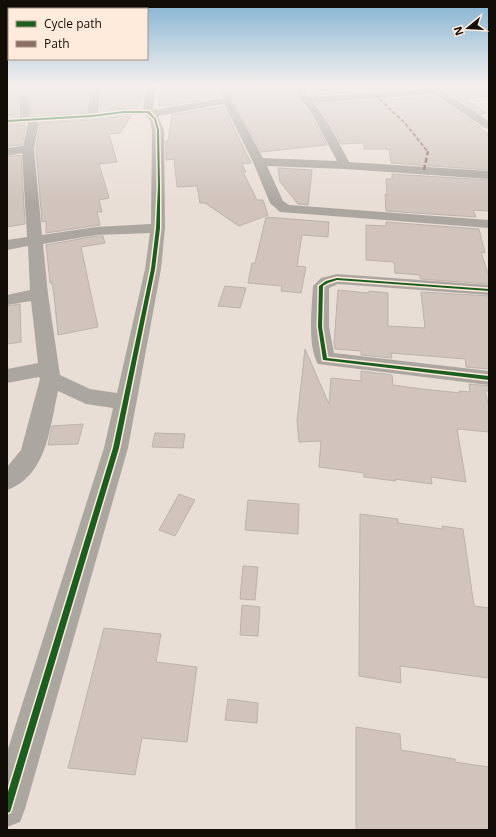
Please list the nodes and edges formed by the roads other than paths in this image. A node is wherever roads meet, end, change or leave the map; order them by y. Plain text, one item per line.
1 (23, 125) edge
2 (157, 125) edge
3 (239, 125) edge
4 (324, 125) edge
5 (28, 149) junction
6 (7, 152) edge
7 (259, 162) junction
8 (345, 165) junction
9 (489, 175) edge
10 (489, 224) edge
11 (158, 228) junction
12 (36, 240) junction
13 (7, 244) edge
14 (489, 290) edge
15 (39, 294) junction
16 (7, 300) edge
17 (49, 373) junction
18 (7, 376) edge
19 (489, 378) edge
20 (126, 402) junction
21 (7, 480) edge
22 (7, 810) edge

1 - 5 street
2 - 11 street
3 - 7 street
4 - 8 street
5 - 6 street
5 - 12 street
7 - 8 street
7 - 10 street
8 - 9 street
11 - 12 street
11 - 20 street
12 - 13 street
12 - 15 street
14 - 19 street
15 - 16 street
15 - 17 street
17 - 18 street
17 - 20 street
17 - 21 street
20 - 22 street

